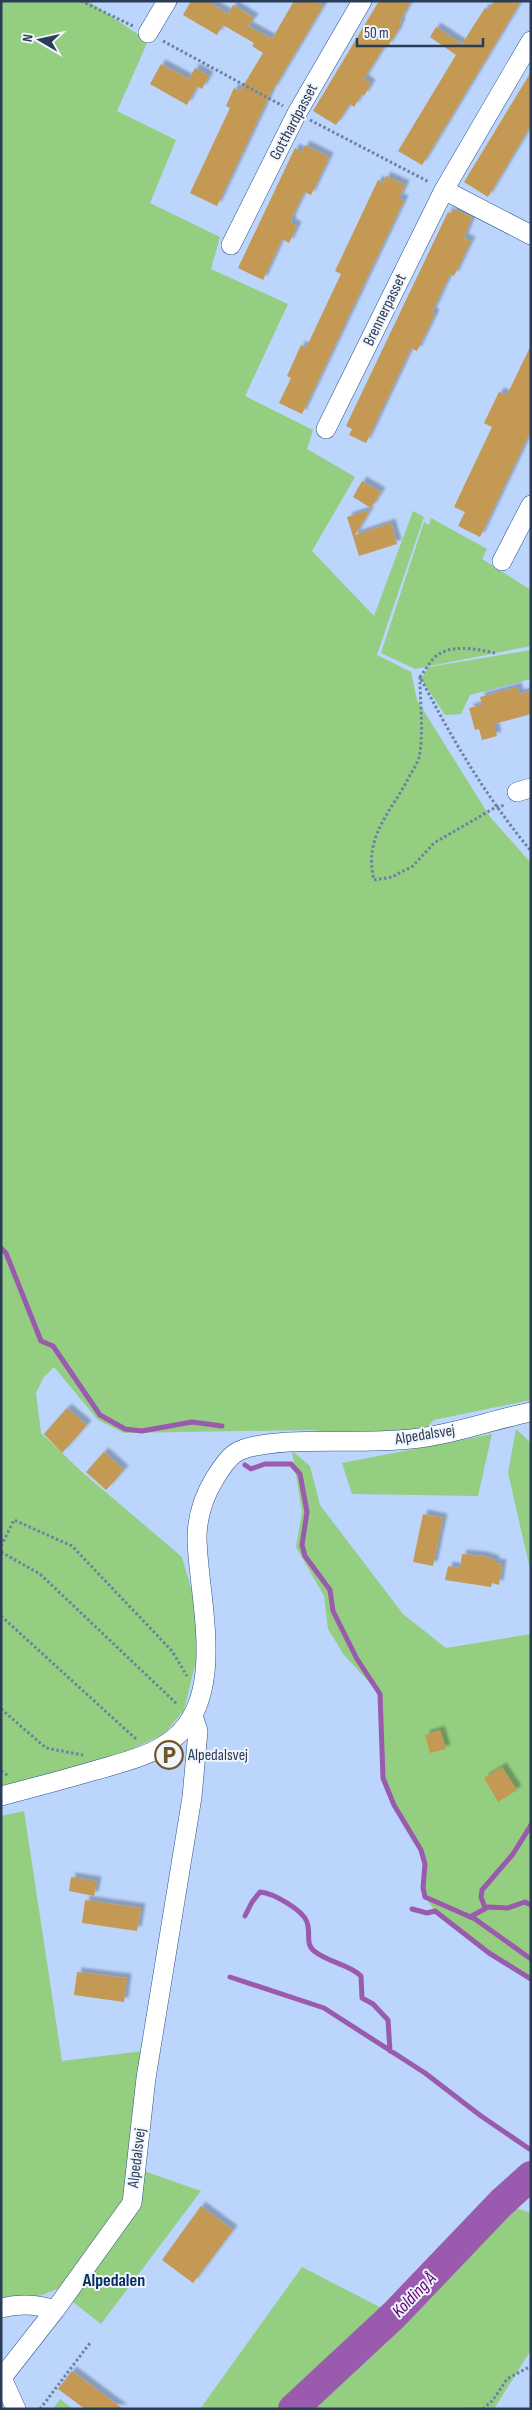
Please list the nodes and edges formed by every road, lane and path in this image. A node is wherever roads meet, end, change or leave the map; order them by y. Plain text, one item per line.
1 (81, 1) edge
2 (167, 1) edge
3 (362, 1) edge
4 (148, 33) joint
5 (531, 41) edge
6 (444, 190) junction
7 (528, 226) edge
8 (231, 245) dead end
9 (326, 429) dead end
10 (531, 505) edge
11 (502, 561) dead end
12 (495, 653) dead end
13 (420, 677) junction
14 (496, 808) junction
15 (531, 850) edge
16 (531, 1412) edge
17 (1, 1546) edge
18 (1, 1552) edge
19 (1, 1616) edge
20 (189, 1678) dead end
21 (182, 1697) dead end
22 (1, 1709) edge
23 (193, 1716) junction
24 (129, 1743) dead end
25 (86, 1756) dead end
26 (1, 1796) edge
27 (1, 2308) edge
28 (55, 2310) junction
29 (90, 2343) dead end
30 (531, 2366) edge
31 (2, 2378) edge
32 (16, 2409) edge
33 (40, 2409) edge
34 (463, 2409) edge
35 (482, 2409) edge

1 - 4 path
2 - 4 street
3 - 8 street, Gotthardpasset
5 - 6 street, Brennerpasset
6 - 7 street
6 - 9 street, Brennerpasset
10 - 11 street
12 - 13 path
13 - 14 path
13 - 14 path
14 - 15 path
16 - 23 street, Alpedalsvej
17 - 20 path
18 - 21 path
19 - 24 path
22 - 25 path
23 - 26 street, Alpedalsvej
23 - 28 street, Alpedalsvej
27 - 28 street
28 - 31 street, Alpedalsvej
29 - 33 path
30 - 35 path
31 - 32 street, Alpedalsvej
34 - 35 path

